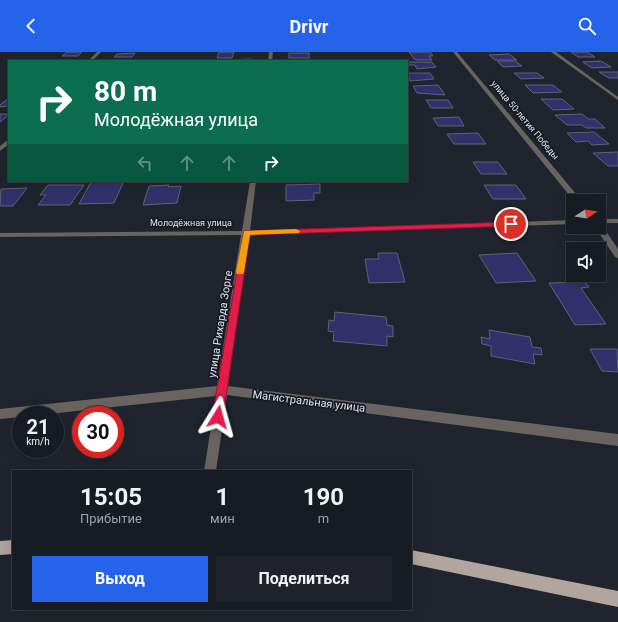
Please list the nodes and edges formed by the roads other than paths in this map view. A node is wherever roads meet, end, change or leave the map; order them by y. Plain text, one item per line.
1 (99, 52) edge
2 (455, 52) edge
3 (553, 52) edge
4 (91, 60) edge
5 (618, 99) edge
6 (8, 141) edge
7 (0, 149) edge
8 (253, 182) edge
9 (572, 194) edge
10 (606, 221) edge
11 (618, 221) edge
12 (566, 222) edge
13 (246, 233) junction
14 (604, 234) edge
15 (0, 235) edge
16 (618, 255) edge
17 (222, 390) junction
18 (0, 414) edge
19 (618, 440) edge
20 (210, 470) edge
21 (12, 547) edge
22 (0, 548) edge
23 (412, 557) edge
24 (618, 599) edge

1 - 4 street
2 - 9 street, улица 50-летия Победы
3 - 5 street
6 - 7 street
8 - 13 street, улица Рихарда Зорге
10 - 11 street
12 - 13 street, Молодёжная улица
13 - 15 street, Молодёжная улица
13 - 17 street, улица Рихарда Зорге
14 - 16 street
17 - 18 street, Магистральная улица
17 - 19 street, Магистральная улица
17 - 20 street, улица Рихарда Зорге
21 - 22 main road
23 - 24 main road

